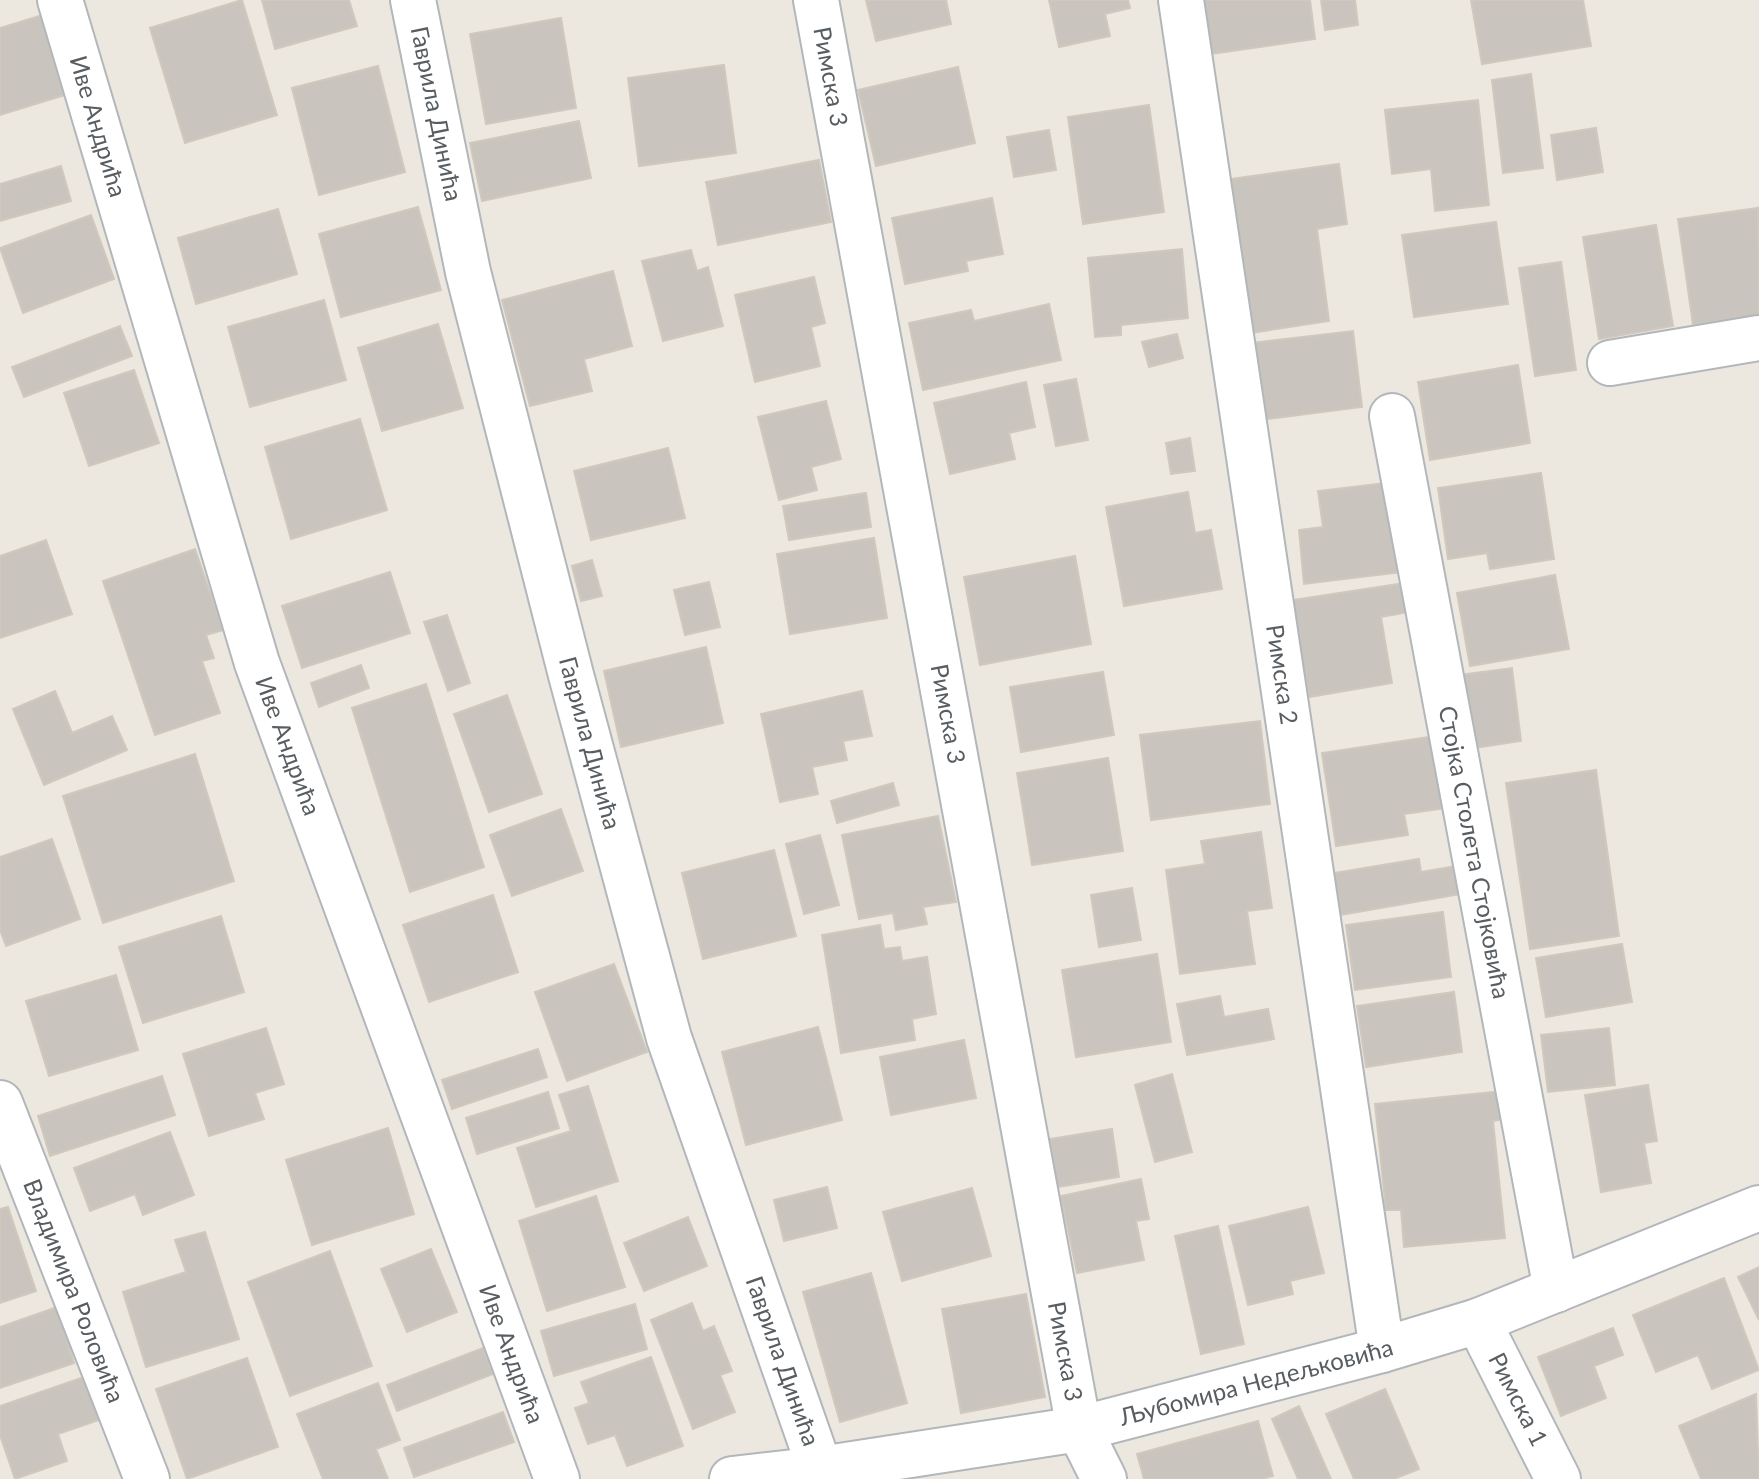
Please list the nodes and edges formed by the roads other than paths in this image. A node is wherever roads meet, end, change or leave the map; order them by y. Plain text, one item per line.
1 (60, 0) edge
2 (413, 0) edge
3 (816, 0) edge
4 (1181, 0) edge
5 (1759, 338) edge
6 (1610, 363) dead end
7 (1392, 416) dead end
8 (0, 1103) edge
9 (1759, 1208) edge
10 (1556, 1290) junction
11 (1478, 1321) junction
12 (1382, 1350) junction
13 (1079, 1429) junction
14 (820, 1469) junction
15 (147, 1479) edge
16 (557, 1479) edge
17 (732, 1479) edge
18 (1104, 1479) edge
19 (1558, 1479) edge

1 - 16 street, Иве Андрића
2 - 14 street, Гаврила Динића
3 - 13 street, Римска 3
4 - 12 street, Римска 2
5 - 6 street
7 - 10 street, Стојка Столета Стојковића
8 - 15 street, Владимира Роловића
9 - 10 street, Љубомира Недељковића
10 - 11 street, Љубомира Недељковића
11 - 12 street, Љубомира Недељковића
11 - 19 street, Римска 1
12 - 13 street, Љубомира Недељковића
13 - 14 street, Љубомира Недељковића
13 - 18 street, Римска 3
14 - 17 street, Љубомира Недељковића

